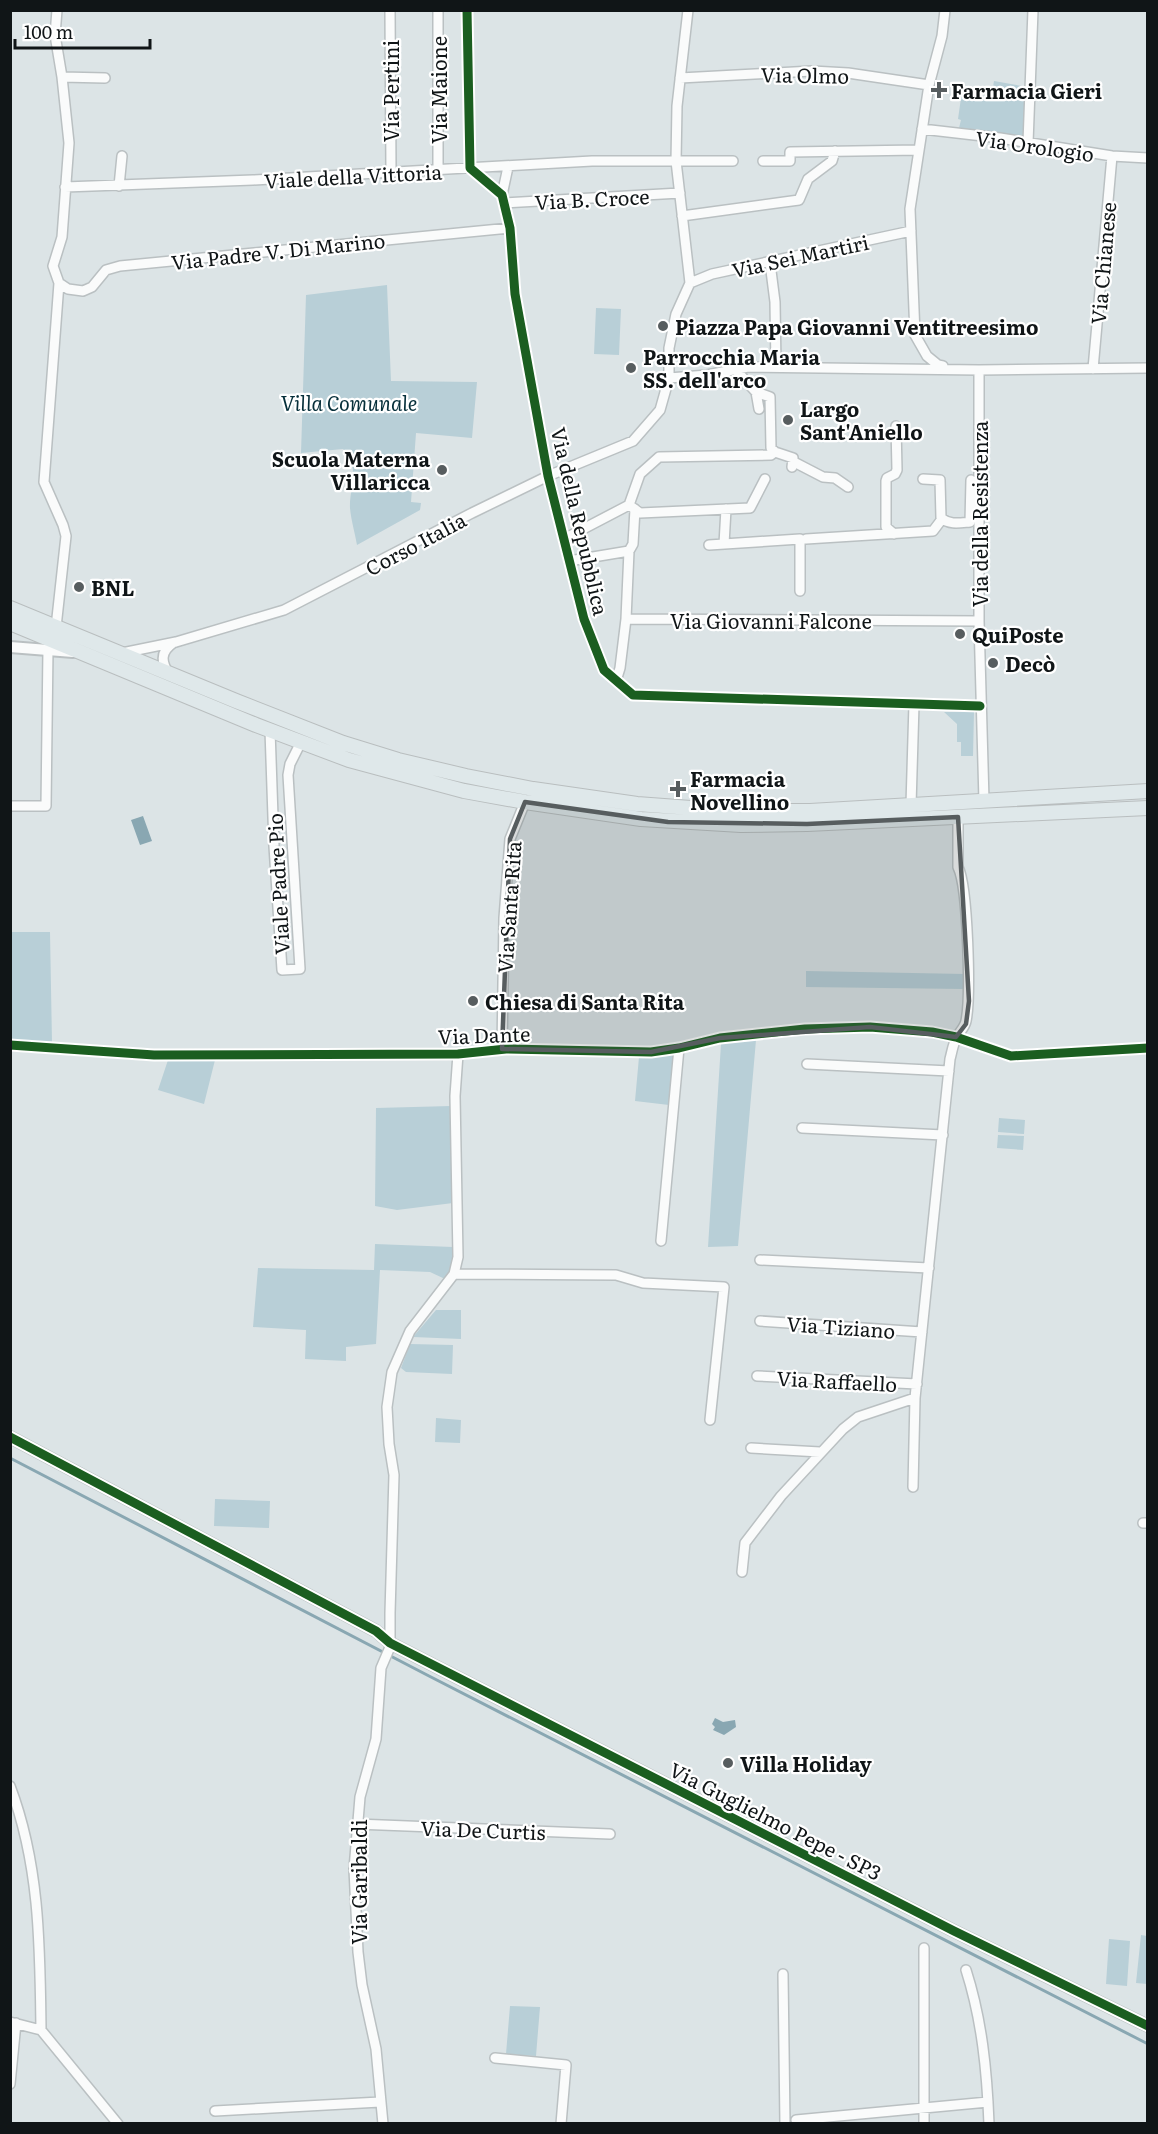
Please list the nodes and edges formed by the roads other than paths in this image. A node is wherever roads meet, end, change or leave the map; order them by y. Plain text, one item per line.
1 (57, 10) edge
2 (390, 10) edge
3 (438, 10) edge
4 (467, 10) edge
5 (688, 10) edge
6 (945, 10) edge
7 (1033, 10) edge
8 (62, 77) junction
9 (105, 78) dead end
10 (680, 78) junction
11 (929, 85) junction
12 (922, 129) junction
13 (1028, 143) junction
14 (919, 150) junction
15 (835, 151) junction
16 (122, 156) dead end
17 (1112, 156) junction
18 (1148, 158) edge
19 (676, 161) junction
20 (734, 161) dead end
21 (763, 161) dead end
22 (508, 167) junction
23 (470, 168) junction
24 (438, 170) junction
25 (391, 172) junction
26 (119, 186) junction
27 (65, 187) junction
28 (680, 193) junction
29 (503, 199) junction
30 (682, 216) junction
31 (510, 228) junction
32 (911, 231) junction
33 (770, 262) junction
34 (58, 283) junction
35 (690, 283) junction
36 (776, 367) junction
37 (1148, 368) edge
38 (735, 369) junction
39 (954, 369) junction
40 (1093, 369) junction
41 (979, 370) junction
42 (669, 378) junction
43 (756, 392) junction
44 (759, 409) dead end
45 (896, 426) dead end
46 (775, 452) junction
47 (548, 476) junction
48 (765, 479) dead end
49 (923, 479) dead end
50 (971, 480) dead end
51 (848, 487) dead end
52 (632, 507) junction
53 (726, 509) junction
54 (942, 519) junction
55 (974, 522) junction
56 (894, 534) junction
57 (564, 539) junction
58 (806, 539) dead end
59 (724, 544) junction
60 (709, 545) dead end
61 (629, 551) junction
62 (569, 561) junction
63 (800, 591) dead end
64 (10, 608) edge
65 (626, 620) junction
66 (979, 621) junction
67 (10, 623) edge
68 (56, 627) junction
69 (25, 629) junction
70 (173, 643) junction
71 (99, 644) junction
72 (16, 647) edge
73 (48, 649) junction
74 (122, 653) junction
75 (92, 657) junction
76 (170, 674) junction
77 (616, 681) junction
78 (914, 704) junction
79 (980, 706) junction
80 (270, 730) junction
81 (301, 742) junction
82 (1148, 791) edge
83 (984, 801) junction
84 (525, 802) junction
85 (911, 805) junction
86 (10, 806) edge
87 (1148, 808) edge
88 (958, 817) junction
89 (956, 1037) junction
90 (10, 1045) edge
91 (679, 1048) junction
92 (1148, 1048) edge
93 (502, 1049) junction
94 (458, 1054) junction
95 (807, 1064) dead end
96 (949, 1071) junction
97 (802, 1128) dead end
98 (943, 1135) junction
99 (661, 1241) dead end
100 (760, 1260) dead end
101 (929, 1268) junction
102 (454, 1274) junction
103 (760, 1321) dead end
104 (922, 1332) junction
105 (757, 1376) dead end
106 (917, 1384) junction
107 (915, 1398) junction
108 (710, 1420) dead end
109 (10, 1437) edge
110 (751, 1448) dead end
111 (820, 1452) junction
112 (913, 1487) dead end
113 (742, 1572) dead end
114 (390, 1645) junction
115 (10, 1786) edge
116 (356, 1824) junction
117 (610, 1834) dead end
118 (924, 1948) dead end
119 (966, 1970) dead end
120 (783, 1974) dead end
121 (13, 2022) edge
122 (1148, 2026) edge
123 (40, 2030) junction
124 (495, 2058) dead end
125 (10, 2084) edge
126 (380, 2102) junction
127 (988, 2102) junction
128 (924, 2107) junction
129 (105, 2109) junction
130 (214, 2111) dead end
131 (796, 2120) dead end
132 (104, 2124) edge
133 (118, 2124) edge
134 (383, 2124) edge
135 (561, 2124) edge
136 (785, 2124) edge
137 (924, 2124) edge
138 (989, 2124) edge

1 - 8 street
2 - 25 street, Via Pertini
3 - 24 street, Via Maione
4 - 23 street
5 - 10 street
6 - 11 street
7 - 13 street
8 - 9 street
8 - 27 street
10 - 11 street, Via Olmo
10 - 19 street
11 - 12 street
12 - 13 street, Via Orologio
12 - 14 street
13 - 17 street, Via Orologio
14 - 15 street
14 - 32 street
15 - 21 street
15 - 30 street
16 - 26 street
17 - 18 street, Via Orologio
17 - 40 street, Via Chianese
19 - 20 street, Viale della Vittoria
19 - 22 street, Viale della Vittoria
19 - 28 street
22 - 23 street, Viale della Vittoria
22 - 29 street
23 - 24 street, Viale della Vittoria
23 - 29 street
24 - 25 street, Viale della Vittoria
25 - 26 street, Viale della Vittoria
26 - 27 street, Viale della Vittoria
27 - 34 street
28 - 29 street, Via B. Croce
28 - 30 street
29 - 31 street, Via della Repubblica
30 - 35 street
31 - 34 street, Via Padre V. Di Marino
31 - 47 street, Via della Repubblica
32 - 33 street, Via Sei Martiri
32 - 39 street
33 - 35 street, Via Sei Martiri
33 - 36 street
34 - 68 street
35 - 42 street, Corso Italia
36 - 38 street
36 - 39 street
37 - 40 street
38 - 42 street
38 - 43 street
39 - 41 street
40 - 41 street
41 - 55 street, Via della Resistenza
42 - 47 street, Corso Italia
43 - 44 street
43 - 46 street
45 - 56 street
46 - 51 street
46 - 52 street
47 - 57 street, Via della Repubblica
47 - 70 street, Corso Italia
48 - 53 street
49 - 54 street
50 - 55 street
52 - 53 street
52 - 57 street
52 - 61 street
53 - 59 street
54 - 55 street
54 - 56 street
55 - 66 street, Via della Resistenza
56 - 58 street
57 - 62 street, Via della Repubblica
59 - 60 street
59 - 63 street
61 - 62 street
61 - 65 street
62 - 77 street, Via della Repubblica
64 - 68 main road
65 - 66 street, Via Giovanni Falcone
65 - 77 street
66 - 79 street, Via della Resistenza
67 - 69 main road
68 - 71 main road
69 - 72 street
69 - 75 main road
70 - 74 street, Corso Italia
70 - 76 street
71 - 74 main road
71 - 75 main road
72 - 73 street
73 - 75 street
73 - 86 street
74 - 75 main road
74 - 76 main road
75 - 80 main road
76 - 85 main road
77 - 78 street, Via della Repubblica
78 - 79 street, Via della Repubblica
78 - 85 street
79 - 83 street, Via della Resistenza
80 - 81 main road
80 - 81 street, Viale Padre Pio
81 - 84 main road
82 - 83 main road
83 - 85 main road
84 - 88 main road
84 - 93 street, Via Santa Rita
87 - 88 main road
88 - 89 street
89 - 91 street, Via Dante
89 - 92 street, Via Dante
89 - 96 street
90 - 94 street, Via Dante
91 - 93 street, Via Dante
91 - 99 street
93 - 94 street, Via Dante
94 - 102 street
95 - 96 street
96 - 98 street
97 - 98 street
98 - 101 street
100 - 101 street
101 - 104 street
102 - 108 street
102 - 114 street
103 - 104 street, Via Tiziano
104 - 106 street
105 - 106 street, Via Raffaello
106 - 107 street
107 - 111 street
107 - 112 street
109 - 114 street, Via Guglielmo Pepe - SP3
110 - 111 street
111 - 113 street
114 - 116 street, Via Garibaldi
114 - 122 street, Via Guglielmo Pepe - SP3
115 - 123 street
116 - 117 street, Via De Curtis
116 - 126 street, Via Garibaldi
118 - 128 street
119 - 127 street
120 - 136 street
121 - 123 street
121 - 125 street
123 - 129 street
124 - 135 street
126 - 130 street
126 - 134 street, Via Garibaldi
127 - 128 street
127 - 138 street
128 - 131 street
128 - 137 street
129 - 132 street
129 - 133 street

